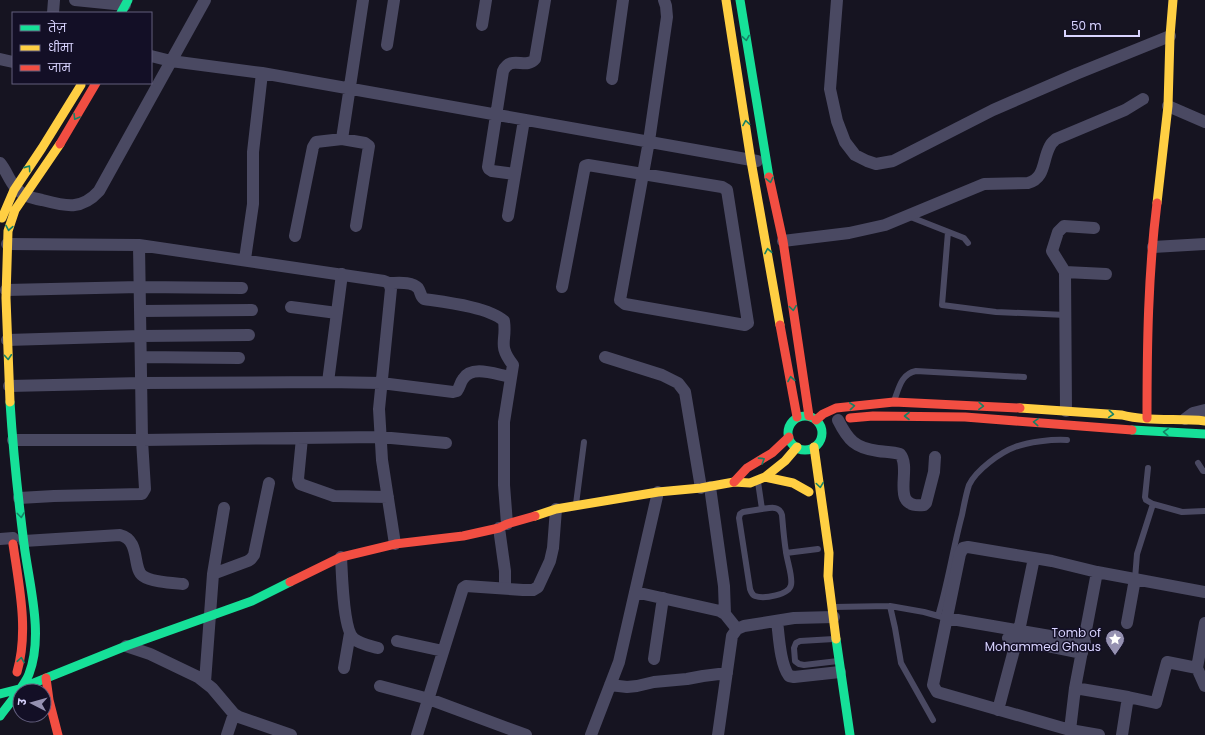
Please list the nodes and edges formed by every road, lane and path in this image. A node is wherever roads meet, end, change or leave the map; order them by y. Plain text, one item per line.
1 (54, 0) edge
2 (74, 0) edge
3 (205, 0) edge
4 (363, 0) edge
5 (394, 0) edge
6 (486, 0) edge
7 (544, 0) edge
8 (623, 0) edge
9 (664, 0) edge
10 (726, 0) edge
11 (740, 0) edge
12 (836, 0) edge
13 (1173, 0) edge
14 (108, 2) edge
15 (124, 6) edge
16 (53, 12) edge
17 (482, 25) dead end
18 (1170, 36) junction
19 (387, 44) dead end
20 (152, 56) edge
21 (0, 59) edge
22 (171, 61) junction
23 (12, 62) edge
24 (262, 74) junction
25 (612, 79) dead end
26 (81, 84) edge
27 (95, 84) edge
28 (350, 89) junction
29 (1143, 99) dead end
30 (1168, 106) junction
31 (496, 114) junction
32 (524, 120) junction
33 (1205, 122) edge
34 (342, 139) junction
35 (649, 141) junction
36 (751, 160) junction
37 (766, 162) junction
38 (0, 163) edge
39 (515, 174) junction
40 (643, 174) junction
41 (8, 191) edge
42 (25, 196) junction
43 (508, 216) dead end
44 (907, 216) junction
45 (356, 226) dead end
46 (0, 228) edge
47 (1094, 228) dead end
48 (948, 232) junction
49 (295, 236) dead end
50 (783, 241) junction
51 (968, 242) dead end
52 (7, 244) junction
53 (1205, 244) edge
54 (140, 245) junction
55 (1153, 247) junction
56 (245, 260) junction
57 (1065, 272) junction
58 (342, 274) junction
59 (1106, 274) dead end
60 (389, 283) junction
61 (562, 287) dead end
62 (140, 288) junction
63 (242, 288) dead end
64 (6, 290) junction
65 (291, 308) dead end
66 (252, 310) dead end
67 (141, 311) junction
68 (337, 313) junction
69 (1066, 316) junction
70 (249, 335) dead end
71 (141, 336) junction
72 (7, 340) junction
73 (141, 357) junction
74 (605, 357) dead end
75 (239, 358) dead end
76 (1024, 376) dead end
77 (511, 377) junction
78 (142, 382) junction
79 (328, 382) junction
80 (381, 383) junction
81 (10, 386) junction
82 (894, 402) junction
83 (1066, 410) junction
84 (1205, 410) edge
85 (798, 418) junction
86 (1147, 418) junction
87 (1185, 419) junction
88 (824, 421) junction
89 (1205, 421) edge
90 (1145, 431) junction
91 (1205, 434) edge
92 (380, 437) junction
93 (789, 437) junction
94 (7, 438) junction
95 (302, 438) junction
96 (142, 440) junction
97 (1067, 440) dead end
98 (584, 442) dead end
99 (446, 443) dead end
100 (814, 447) junction
101 (801, 451) junction
102 (935, 457) dead end
103 (1198, 463) dead end
104 (1148, 468) dead end
105 (1205, 471) edge
106 (807, 478) dead end
107 (761, 479) junction
108 (734, 482) junction
109 (269, 483) dead end
110 (705, 488) junction
111 (658, 492) junction
112 (388, 497) junction
113 (19, 498) junction
114 (1153, 504) junction
115 (576, 506) junction
116 (224, 508) dead end
117 (556, 509) junction
118 (762, 509) junction
119 (1205, 511) edge
120 (503, 526) junction
121 (16, 536) junction
122 (0, 539) edge
123 (395, 544) junction
124 (818, 545) joint
125 (786, 553) junction
126 (341, 557) junction
127 (1034, 558) junction
128 (1097, 572) junction
129 (212, 574) junction
130 (828, 576) junction
131 (1135, 579) junction
132 (183, 584) dead end
133 (505, 589) junction
134 (635, 592) junction
135 (1205, 592) edge
136 (664, 598) junction
137 (890, 606) junction
138 (833, 612) junction
139 (725, 614) junction
140 (209, 617) junction
141 (943, 620) junction
142 (777, 621) junction
143 (1205, 622) edge
144 (1127, 623) dead end
145 (737, 629) junction
146 (350, 633) junction
147 (1017, 635) junction
148 (837, 639) junction
149 (397, 641) dead end
150 (126, 646) junction
151 (378, 648) dead end
152 (1083, 648) junction
153 (443, 652) junction
154 (654, 659) dead end
155 (840, 667) junction
156 (344, 668) dead end
157 (1197, 668) junction
158 (726, 673) junction
159 (46, 678) junction
160 (206, 682) junction
161 (23, 683) edge
162 (34, 683) edge
163 (610, 685) junction
164 (380, 686) dead end
165 (1205, 686) edge
166 (1075, 688) junction
167 (12, 690) edge
168 (0, 693) edge
169 (1128, 697) junction
170 (12, 699) edge
171 (429, 699) junction
172 (998, 710) junction
173 (234, 714) junction
174 (0, 716) edge
175 (933, 720) dead end
176 (1070, 730) junction
177 (58, 735) edge
178 (227, 735) edge
179 (291, 735) edge
180 (417, 735) edge
181 (526, 735) edge
182 (591, 735) edge
183 (718, 735) edge
184 (850, 735) edge
185 (1099, 735) edge
186 (1122, 735) edge

1 - 16 street
2 - 14 street
3 - 22 street
4 - 28 street
5 - 19 street
6 - 17 street
7 - 31 street
8 - 25 street
9 - 35 street
36 -> 10 main road
11 -> 37 main road
12 - 18 street
13 - 18 main road
14 - 15 street
18 - 30 main road
20 - 22 street
21 - 23 street
22 - 24 street
22 - 42 street
24 - 28 street
24 - 56 street
41 -> 26 main road
27 -> 42 main road
28 - 31 street
28 - 34 street
29 - 44 street
30 - 33 street
30 - 55 main road
31 - 32 street
31 - 39 street
32 - 35 street
32 - 39 street
34 - 45 street
34 - 49 street
35 - 36 street
35 - 40 street
36 - 37 street
85 -> 36 main road
37 -> 50 main road
38 - 41 street
39 - 43 street
40 - 40 street
40 - 61 street
41 - 42 street
41 - 46 main road
42 -> 52 main road
44 - 48 lane
44 - 50 street
47 - 57 street
48 - 51 lane
48 - 69 lane
50 -> 88 main road
52 - 54 street
52 - 64 main road
53 - 55 street
54 - 56 street
54 - 62 street
55 - 86 main road
56 - 58 street
57 - 59 street
57 - 69 street
58 - 60 street
58 - 68 street
60 - 77 street
60 - 80 street
62 - 63 street
62 - 64 street
62 - 67 street
64 - 72 main road
65 - 68 street
66 - 67 street
67 - 71 street
68 - 79 street
69 - 83 street
70 - 71 street
71 - 72 street
71 - 73 street
72 -> 81 main road
73 - 75 street
73 - 78 street
74 - 110 street
76 - 82 lane
77 - 80 street
77 - 120 street
78 - 79 street
78 - 81 street
78 - 96 street
79 - 80 street
80 - 92 street
81 - 94 main road
82 -> 83 main road
88 -> 82 main road
83 -> 86 main road
84 - 87 street
85 - 88 main road
85 - 93 main road
86 - 87 main road
86 - 90 street
87 - 89 main road
90 -> 88 main road
88 - 100 main road
88 - 102 street
91 -> 90 main road
92 - 95 street
92 - 99 street
92 - 112 street
93 - 101 main road
108 -> 93 main road
94 - 96 street
94 - 113 main road
95 - 96 street
95 - 112 street
96 - 113 street
97 - 141 lane
98 - 115 lane
100 - 101 main road
100 -> 130 main road
101 - 107 main road
103 - 105 lane
104 - 114 lane
106 - 107 main road
107 - 108 main road
107 - 118 lane
108 - 110 main road
109 - 129 street
110 - 111 main road
110 - 139 street
111 - 115 main road
111 - 134 street
112 - 123 street
113 -> 121 main road
114 - 119 lane
114 - 131 lane
115 - 117 main road
116 - 129 street
117 - 120 main road
117 - 133 street
118 - 125 lane
118 - 125 lane
120 - 123 main road
120 - 133 street
121 - 122 street
121 - 132 street
121 - 161 main road
168 -> 121 main road
123 - 126 main road
124 - 125 lane
124 - 130 main road
126 - 140 main road
126 - 146 street
127 - 128 street
127 - 141 street
127 - 147 street
128 - 131 street
128 - 152 street
129 - 140 street
130 - 138 main road
131 - 135 street
131 - 144 street
133 - 153 street
134 - 136 street
134 - 163 street
136 - 139 street
136 - 154 street
137 - 138 lane
137 - 141 lane
137 - 175 lane
138 - 142 street
138 - 148 main road
139 - 145 street
140 - 150 main road
140 - 160 street
141 - 147 street
141 - 172 street
142 - 145 street
142 - 155 street
143 - 157 street
145 - 158 street
146 - 151 street
146 - 156 street
147 - 152 street
147 - 172 street
148 - 155 main road
148 - 155 lane
149 - 153 street
150 - 159 main road
150 - 160 street
152 - 166 street
153 - 171 street
155 - 184 main road
157 - 165 street
157 - 169 street
158 - 163 street
158 - 183 street
159 - 162 main road
159 - 177 main road
160 - 173 street
163 - 182 street
164 - 171 street
166 - 169 street
166 - 176 street
167 - 168 main road
169 - 186 street
170 - 174 main road
171 - 180 street
171 - 181 street
172 - 176 street
173 - 178 street
173 - 179 street
176 - 185 street

